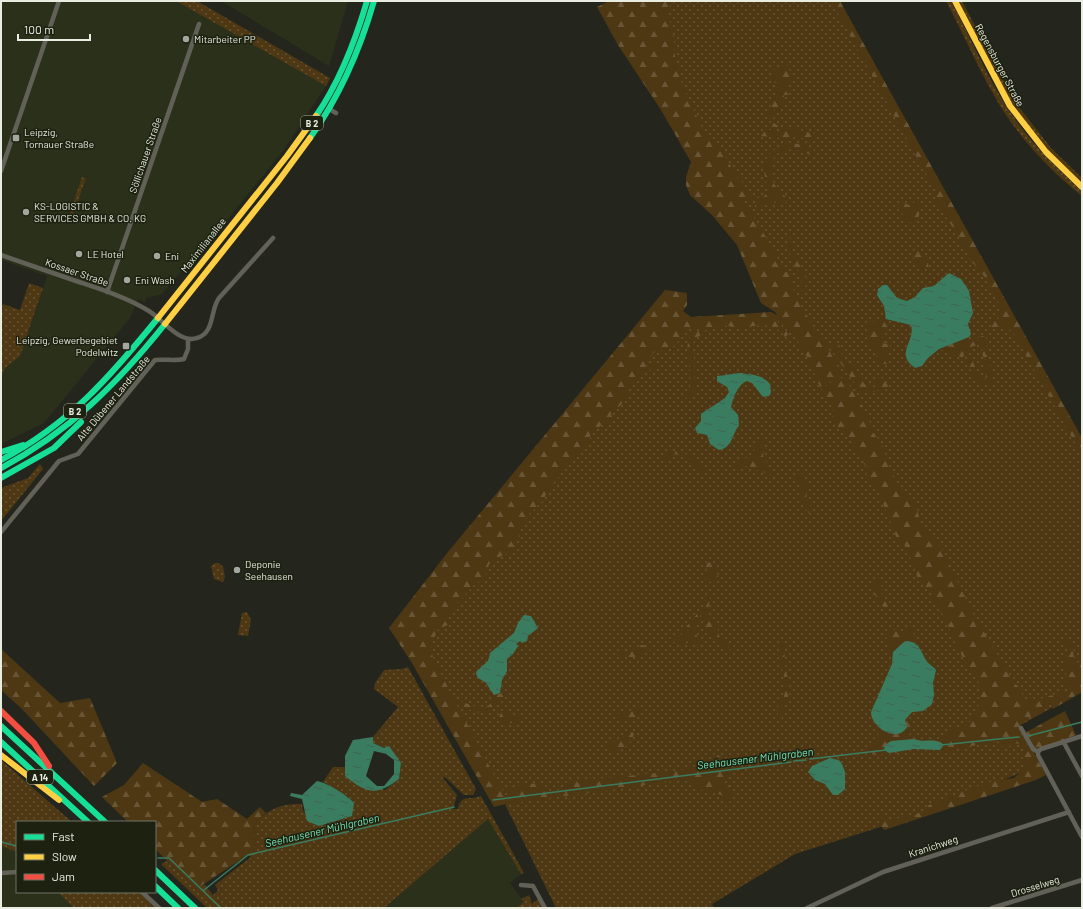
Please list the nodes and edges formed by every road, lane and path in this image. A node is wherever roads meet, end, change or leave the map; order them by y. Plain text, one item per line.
1 (60, 1) edge
2 (367, 1) edge
3 (374, 1) edge
4 (955, 1) edge
5 (199, 24) dead end
6 (1, 171) edge
7 (1082, 187) edge
8 (273, 238) dead end
9 (1, 255) edge
10 (107, 292) junction
11 (158, 318) junction
12 (166, 324) junction
13 (188, 340) junction
14 (87, 411) junction
15 (30, 444) junction
16 (1, 452) edge
17 (1, 460) edge
18 (1, 468) edge
19 (1, 478) edge
20 (1, 532) edge
21 (1, 711) edge
22 (1, 726) edge
23 (1021, 728) dead end
24 (1082, 736) edge
25 (1063, 741) junction
26 (1, 742) edge
27 (1038, 752) junction
28 (1, 755) edge
29 (1082, 776) edge
30 (58, 778) junction
31 (78, 812) junction
32 (1069, 812) junction
33 (87, 821) edge
34 (104, 821) edge
35 (1082, 837) edge
36 (156, 871) edge
37 (16, 872) edge
38 (1, 873) edge
39 (1082, 880) edge
40 (521, 885) dead end
41 (156, 887) edge
42 (143, 893) edge
43 (159, 908) edge
44 (178, 908) edge
45 (195, 908) edge
46 (545, 908) edge
47 (807, 908) edge
48 (992, 908) edge

1 - 6 street
2 - 11 main road, Maximilianallee / B 2
3 - 12 main road, Maximilianallee / B 2
4 - 7 main road, Regensburger Straße
5 - 10 street, Söllichauer Straße
8 - 13 street
9 - 10 street, Kossaer Straße
10 - 11 street, Kossaer Straße
11 - 12 street, Kossaer Straße
11 - 15 main road, Maximilianallee / B 2
12 - 13 street
12 - 14 main road, Maximilianallee / B 2
13 - 20 street, Alte Dübener Landstraße
14 - 18 main road, Maximilianallee / B 2
14 - 19 main road
15 - 16 main road
15 - 17 main road, Maximilianallee / B 2
21 - 30 main road
22 - 30 main road, A 14
23 - 27 street
24 - 25 street
25 - 27 street
25 - 29 street
26 - 31 main road, A 14
27 - 32 street
28 - 31 main road
30 - 34 main road, A 14
31 - 33 main road, A 14
32 - 35 street
32 - 47 street, Kranichweg
36 - 45 main road
37 - 38 street
39 - 48 street, Drosselweg
40 - 46 street
41 - 44 main road
42 - 43 street

